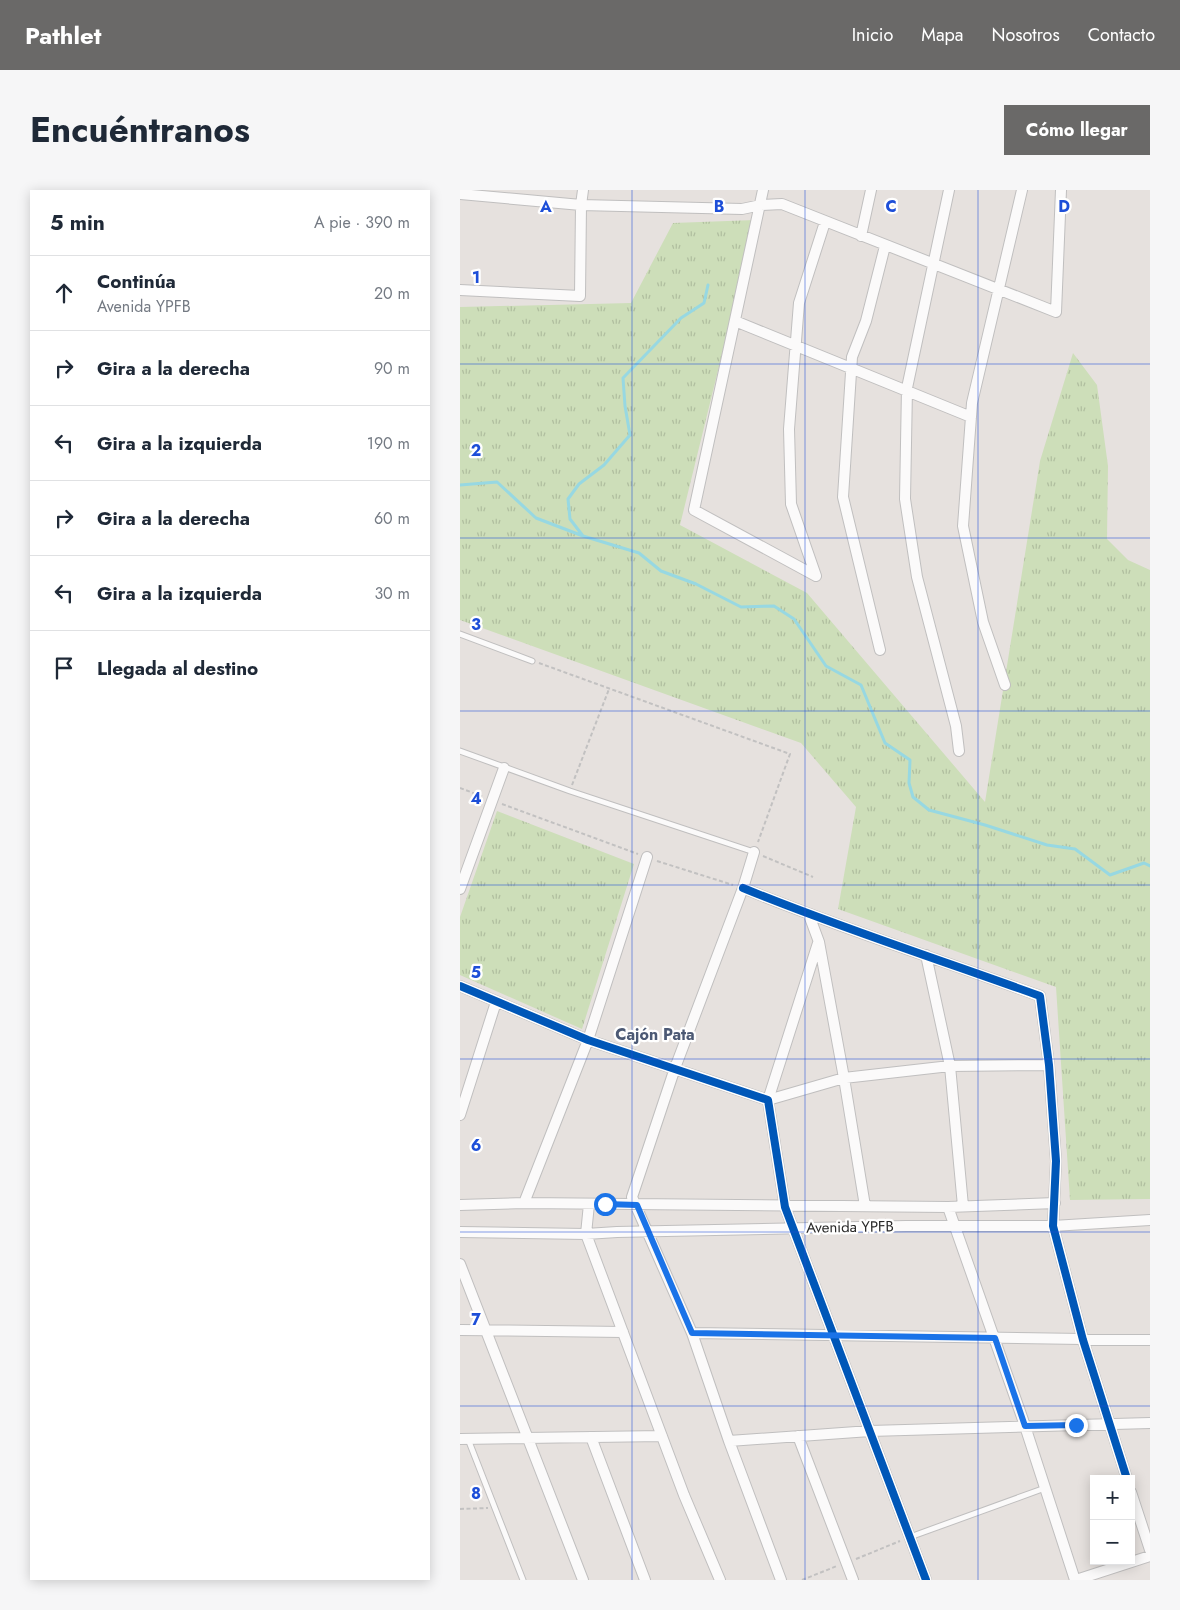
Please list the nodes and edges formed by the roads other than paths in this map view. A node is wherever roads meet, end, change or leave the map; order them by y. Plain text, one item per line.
1 (583, 190) edge
2 (763, 190) edge
3 (871, 190) edge
4 (949, 190) edge
5 (1022, 190) edge
6 (1061, 190) edge
7 (460, 194) edge
8 (581, 205) junction
9 (761, 205) junction
10 (825, 222) junction
11 (861, 236) junction
12 (885, 246) junction
13 (932, 264) junction
14 (460, 290) edge
15 (999, 290) junction
16 (735, 321) junction
17 (796, 346) junction
18 (852, 369) junction
19 (907, 391) junction
20 (971, 418) junction
21 (460, 634) edge
22 (880, 650) dead end
23 (532, 661) road end
24 (1005, 685) dead end
25 (460, 751) edge
26 (959, 751) dead end
27 (504, 768) junction
28 (754, 852) joint
29 (647, 857) road end
30 (743, 888) junction
31 (460, 889) edge
32 (809, 916) junction
33 (819, 942) junction
34 (926, 955) junction
35 (460, 986) edge
36 (496, 1002) junction
37 (588, 1040) junction
38 (1049, 1065) junction
39 (950, 1066) junction
40 (675, 1068) junction
41 (844, 1078) junction
42 (768, 1100) junction
43 (462, 1102) edge
44 (460, 1115) edge
45 (524, 1203) junction
46 (1056, 1203) junction
47 (589, 1204) junction
48 (637, 1205) junction
49 (460, 1206) edge
50 (866, 1206) junction
51 (963, 1206) junction
52 (785, 1207) junction
53 (948, 1207) junction
54 (1150, 1220) edge
55 (955, 1226) junction
56 (1054, 1226) junction
57 (793, 1228) junction
58 (648, 1231) junction
59 (460, 1232) edge
60 (586, 1234) junction
61 (460, 1264) edge
62 (460, 1330) edge
63 (486, 1330) junction
64 (623, 1332) junction
65 (692, 1333) junction
66 (834, 1336) junction
67 (995, 1338) junction
68 (1083, 1340) junction
69 (1150, 1340) edge
70 (1150, 1423) edge
71 (1110, 1424) junction
72 (1025, 1426) junction
73 (870, 1431) junction
74 (662, 1436) junction
75 (798, 1436) junction
76 (591, 1437) junction
77 (528, 1438) junction
78 (464, 1439) edge
79 (729, 1441) junction
80 (1126, 1475) edge
81 (1044, 1488) junction
82 (1135, 1504) edge
83 (910, 1538) junction
84 (1150, 1550) edge
85 (1150, 1556) edge
86 (523, 1580) edge
87 (583, 1580) edge
88 (645, 1580) edge
89 (720, 1580) edge
90 (781, 1580) edge
91 (853, 1580) edge
92 (926, 1580) edge
93 (1075, 1580) edge

1 - 8 street
2 - 9 street
3 - 11 street
4 - 13 street
5 - 15 street
6 - 15 street
7 - 8 street
8 - 9 street
8 - 14 street
9 - 10 street
9 - 16 street
10 - 11 street
10 - 17 street
11 - 12 street
12 - 13 street
12 - 18 street
13 - 15 street
13 - 19 street
15 - 20 street
16 - 17 street
16 - 17 street
17 - 18 street
18 - 19 street
18 - 22 street
19 - 20 street
19 - 26 street
20 - 24 street
21 - 23 lane
25 - 27 lane
27 - 28 lane
27 - 31 street
28 - 30 street
29 - 37 street
30 - 32 street
30 - 40 street
32 - 33 street
32 - 34 street
33 - 41 street
33 - 42 street
34 - 38 street
34 - 39 street
35 - 36 street
36 - 37 street
36 - 43 street
37 - 40 street
37 - 45 street
38 - 39 street
38 - 46 street
39 - 41 street
39 - 51 street
40 - 42 street
40 - 48 street
41 - 42 street
41 - 50 street
42 - 52 street
43 - 44 street
45 - 47 street, Avenida YPFB
45 - 49 street, Avenida YPFB
46 - 51 street, Avenida YPFB
46 - 56 street
47 - 48 street, Avenida YPFB
47 - 60 street
48 - 52 street, Avenida YPFB
48 - 58 street
50 - 52 street, Avenida YPFB
50 - 53 street, Avenida YPFB
51 - 53 street, Avenida YPFB
52 - 57 street
53 - 55 street
54 - 56 street, Avenida YPFB
55 - 56 street, Avenida YPFB
55 - 57 street, Avenida YPFB
55 - 67 street
56 - 68 street
57 - 58 street, Avenida YPFB
57 - 66 street
58 - 60 street, Avenida YPFB
58 - 65 street
59 - 60 street, Avenida YPFB
60 - 64 street
61 - 63 street
62 - 63 street
63 - 64 street
63 - 77 street
64 - 74 street
65 - 66 street
65 - 79 street
66 - 67 street
66 - 73 street
67 - 68 street
67 - 72 street
68 - 69 street
68 - 71 street
70 - 71 street
71 - 72 street
71 - 80 street
72 - 73 street
72 - 81 street
73 - 75 street
73 - 83 street
74 - 76 street
74 - 89 street
75 - 79 street
75 - 91 street
76 - 77 street
76 - 88 street
77 - 78 street
77 - 87 street
78 - 86 lane
79 - 90 street
81 - 83 lane
81 - 93 street
82 - 84 street
83 - 92 street
85 - 93 street

